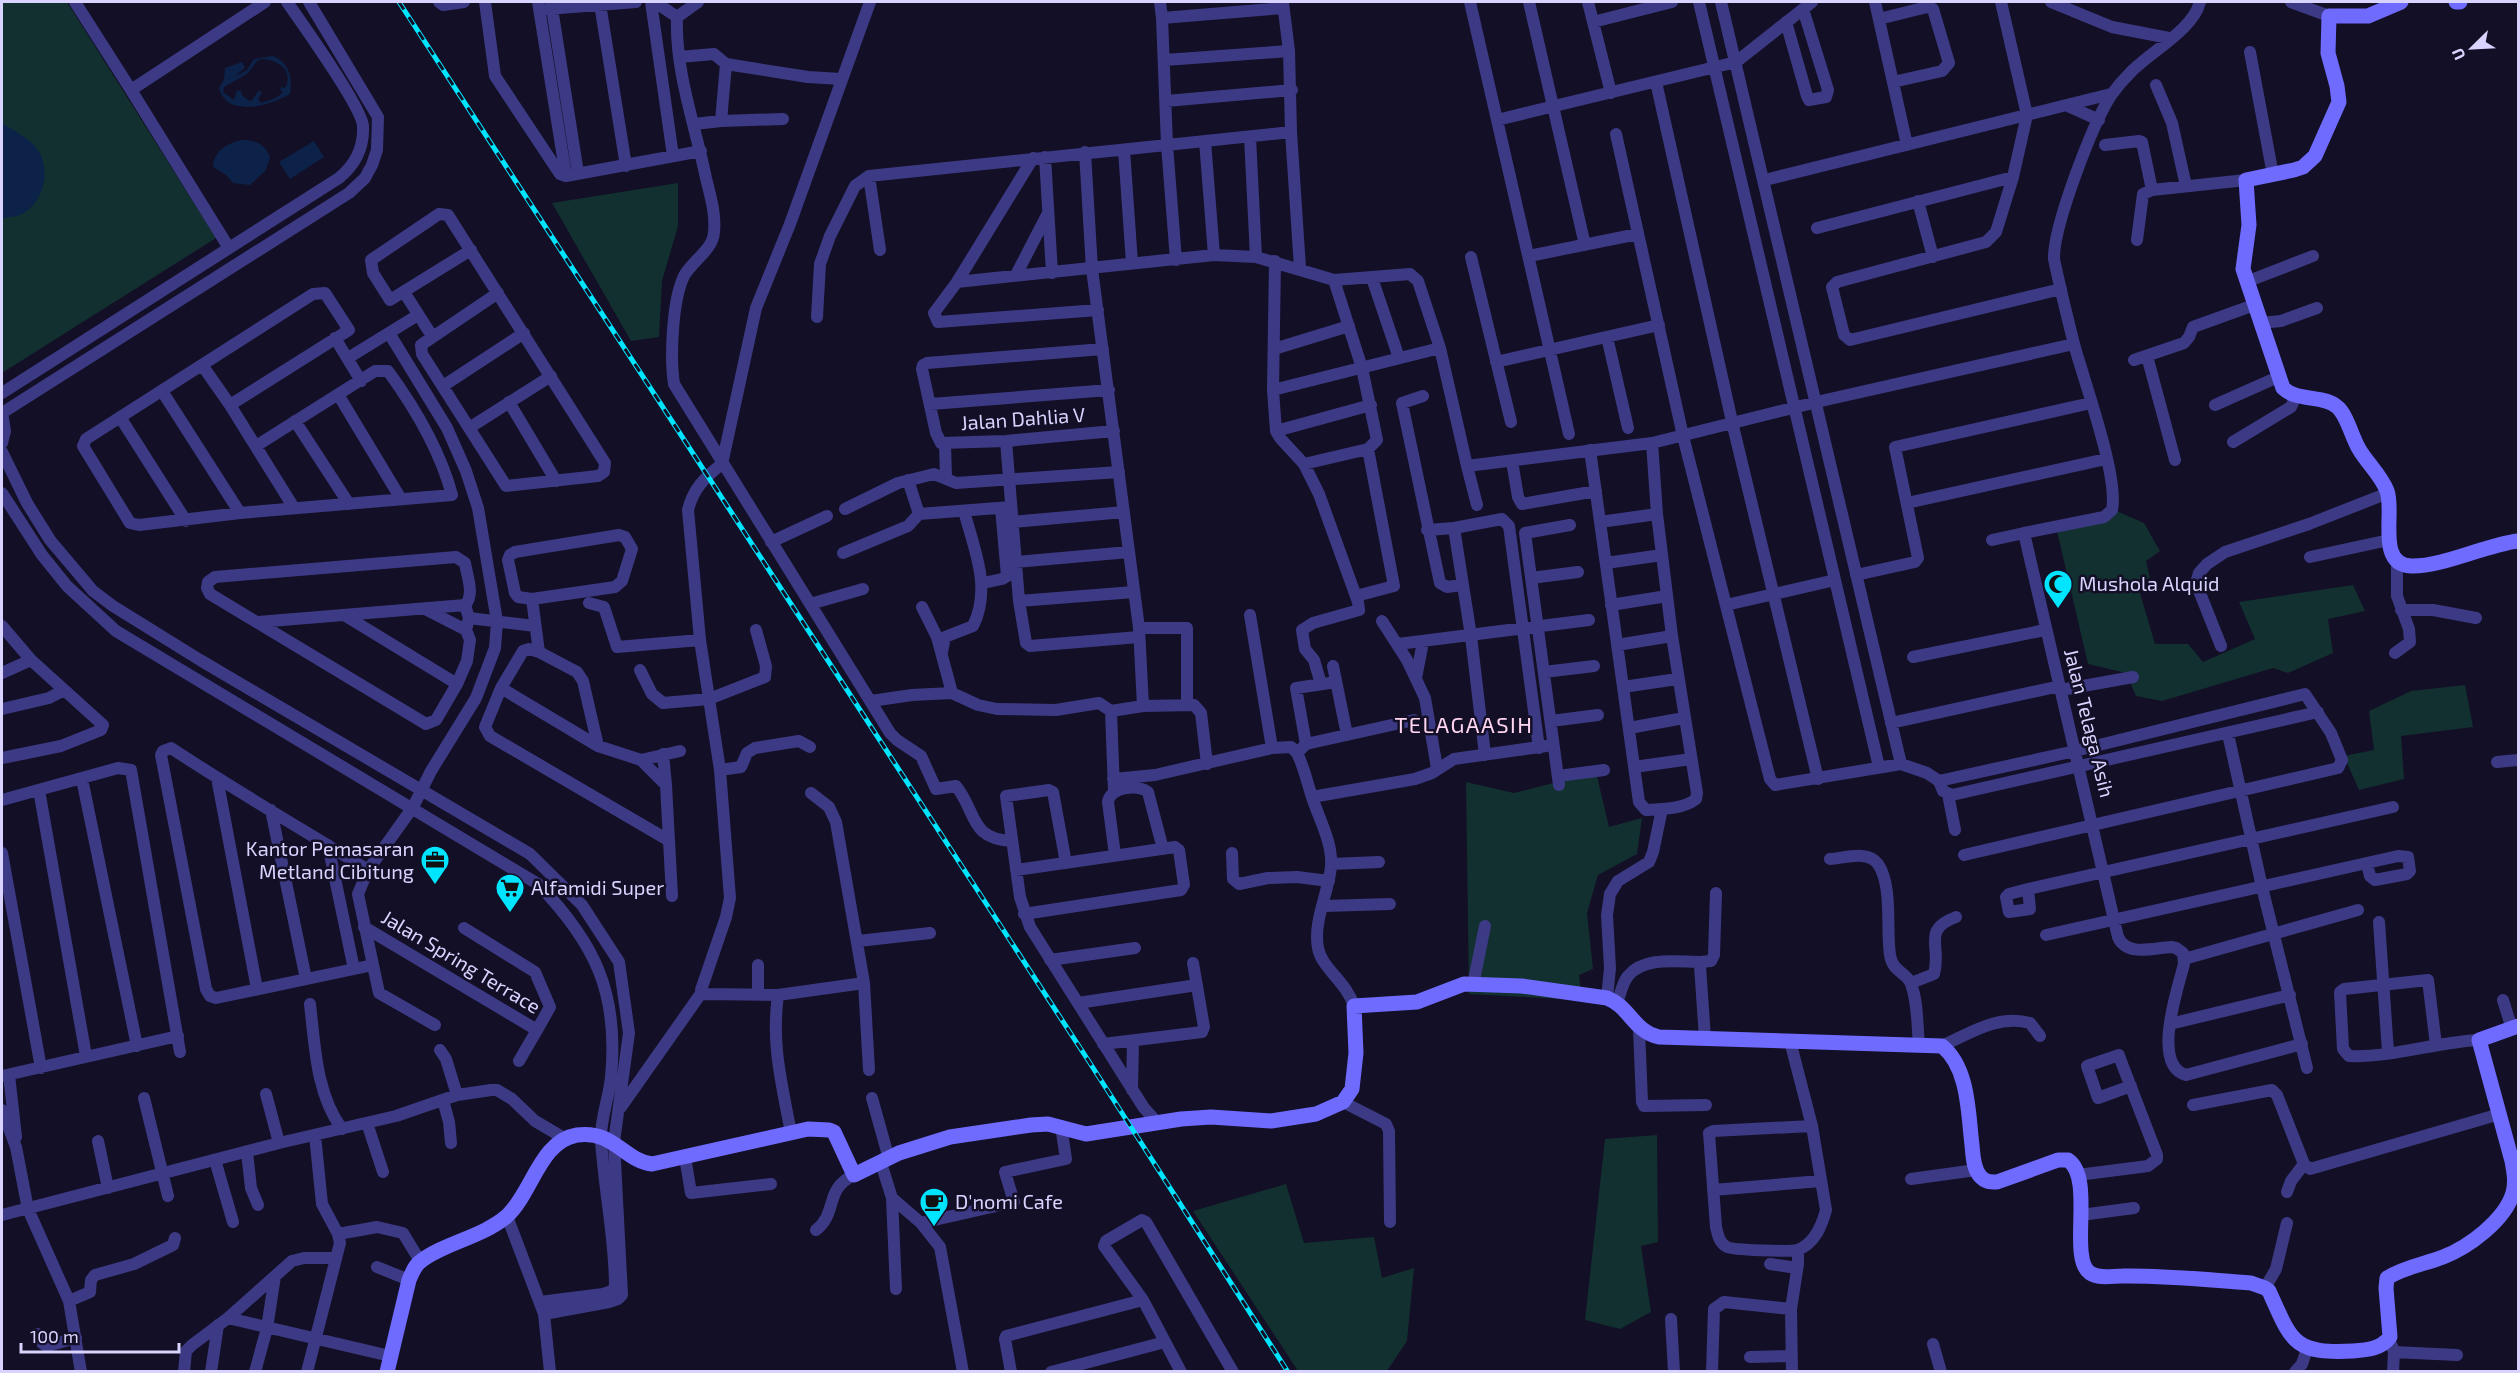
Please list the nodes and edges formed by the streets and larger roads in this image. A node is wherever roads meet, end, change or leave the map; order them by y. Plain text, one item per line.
1 (75, 2) edge
2 (265, 2) edge
3 (288, 2) edge
4 (309, 2) edge
5 (439, 2) edge
6 (464, 2) edge
7 (485, 2) edge
8 (636, 2) edge
9 (653, 2) edge
10 (698, 2) edge
11 (870, 2) edge
12 (1160, 2) edge
13 (1470, 2) edge
14 (1529, 2) edge
15 (1588, 2) edge
16 (1672, 2) edge
17 (1699, 2) edge
18 (1722, 2) edge
19 (1875, 2) edge
20 (2001, 2) edge
21 (2051, 2) edge
22 (2200, 2) edge
23 (2291, 2) edge
24 (2401, 2) edge
25 (600, 4) junction
26 (545, 5) edge
27 (1283, 5) edge
28 (1808, 5) edge
29 (2376, 7) edge
30 (2329, 16) junction
31 (677, 17) junction
32 (1162, 18) junction
33 (1879, 18) junction
34 (1593, 22) junction
35 (1786, 22) junction
36 (2169, 38) junction
37 (1289, 51) junction
38 (2250, 52) dead end
39 (680, 57) junction
40 (1165, 60) junction
41 (1736, 62) junction
42 (726, 64) junction
43 (1716, 68) junction
44 (841, 79) junction
45 (1656, 82) junction
46 (1893, 82) junction
47 (2156, 85) dead end
48 (131, 90) junction
49 (1292, 90) junction
50 (1611, 93) junction
51 (2111, 94) junction
52 (1166, 101) junction
53 (1554, 106) junction
54 (2068, 106) junction
55 (2027, 115) junction
56 (783, 119) dead end
57 (1497, 120) junction
58 (2099, 120) junction
59 (721, 121) junction
60 (694, 124) junction
61 (1291, 132) junction
62 (1616, 134) dead end
63 (1250, 137) junction
64 (1205, 141) junction
65 (1167, 145) junction
66 (1907, 145) junction
67 (2104, 145) dead end
68 (1124, 150) junction
69 (701, 151) junction
70 (1085, 152) junction
71 (674, 156) junction
72 (1039, 157) junction
73 (626, 166) junction
74 (572, 175) junction
75 (2273, 175) junction
76 (869, 176) junction
77 (2013, 177) junction
78 (1765, 180) junction
79 (2246, 180) junction
80 (2186, 186) junction
81 (2152, 190) junction
82 (1918, 201) junction
83 (1047, 214) junction
84 (1817, 228) dead end
85 (1638, 234) junction
86 (2137, 240) dead end
87 (1585, 244) junction
88 (229, 248) junction
89 (471, 250) junction
90 (880, 250) dead end
91 (1214, 255) junction
92 (1529, 256) junction
93 (2313, 256) dead end
94 (1256, 257) junction
95 (1471, 257) dead end
96 (1933, 257) junction
97 (1176, 260) junction
98 (1275, 261) junction
99 (1132, 263) junction
100 (1300, 268) junction
101 (1092, 269) junction
102 (1052, 273) junction
103 (1016, 276) junction
104 (1372, 278) junction
105 (1334, 280) junction
106 (957, 282) junction
107 (2246, 282) junction
108 (2061, 289) junction
109 (404, 292) junction
110 (498, 293) junction
111 (2254, 305) junction
112 (2317, 308) dead end
113 (1098, 310) junction
114 (418, 315) junction
115 (817, 316) dead end
116 (2260, 323) junction
117 (1659, 325) junction
118 (1349, 326) junction
119 (388, 333) junction
120 (524, 333) junction
121 (432, 336) junction
122 (1607, 337) junction
123 (335, 339) junction
124 (2074, 345) junction
125 (1440, 348) junction
126 (1103, 349) junction
127 (1274, 349) junction
128 (1550, 350) junction
129 (348, 358) junction
130 (1399, 358) junction
131 (1496, 362) junction
132 (202, 365) junction
133 (1362, 368) junction
134 (550, 376) junction
135 (2278, 377) junction
136 (361, 381) junction
137 (442, 386) junction
138 (1109, 390) junction
139 (1273, 390) junction
140 (162, 391) junction
141 (2, 393) edge
142 (339, 396) junction
143 (1423, 396) dead end
144 (2295, 396) junction
145 (509, 402) junction
146 (1815, 403) junction
147 (2091, 403) junction
148 (931, 404) junction
149 (230, 405) junction
150 (1371, 405) junction
151 (2215, 405) dead end
152 (1794, 408) junction
153 (2, 412) edge
154 (120, 417) junction
155 (296, 421) junction
156 (1511, 422) dead end
157 (1733, 423) junction
158 (469, 428) junction
159 (1628, 428) dead end
160 (1114, 431) junction
161 (1276, 431) junction
162 (1569, 435) dead end
163 (1683, 436) junction
164 (1006, 441) junction
165 (2233, 442) dead end
166 (2, 443) edge
167 (1652, 443) junction
168 (945, 444) junction
169 (256, 447) junction
170 (1368, 449) junction
171 (1590, 450) junction
172 (2, 452) edge
173 (2106, 459) junction
174 (2175, 460) dead end
175 (1512, 461) junction
176 (722, 464) junction
177 (1304, 464) junction
178 (1467, 466) junction
179 (1119, 472) junction
180 (946, 477) junction
181 (908, 480) junction
182 (1009, 480) junction
183 (556, 481) junction
184 (1596, 491) junction
185 (2, 493) edge
186 (2388, 493) junction
187 (401, 498) junction
188 (1907, 503) junction
189 (349, 504) junction
190 (1477, 505) dead end
191 (1006, 507) junction
192 (294, 508) junction
193 (844, 509) dead end
194 (964, 511) junction
195 (1124, 512) junction
196 (240, 513) junction
197 (920, 514) junction
198 (1657, 514) junction
199 (828, 516) dead end
200 (186, 521) junction
201 (1012, 522) junction
202 (1600, 522) junction
203 (1570, 525) dead end
204 (1454, 528) junction
205 (1427, 530) junction
206 (2024, 533) junction
207 (1992, 540) dead end
208 (2389, 540) junction
209 (771, 542) junction
210 (2518, 542) edge
211 (1129, 552) junction
212 (843, 553) dead end
213 (1662, 555) junction
214 (2310, 557) dead end
215 (2397, 561) junction
216 (1015, 562) junction
217 (1606, 563) junction
218 (1578, 572) dead end
219 (1856, 575) junction
220 (1531, 578) junction
221 (1835, 580) junction
222 (983, 583) junction
223 (1462, 585) junction
224 (863, 588) dead end
225 (1134, 592) junction
226 (1774, 594) junction
227 (1356, 596) junction
228 (1667, 596) junction
229 (532, 599) junction
230 (1019, 601) junction
231 (589, 603) dead end
232 (810, 604) junction
233 (465, 605) junction
234 (1611, 605) junction
235 (1726, 605) junction
236 (922, 607) dead end
237 (424, 608) junction
238 (2401, 610) junction
239 (344, 615) junction
240 (1250, 615) dead end
241 (2476, 618) dead end
242 (1589, 620) dead end
243 (497, 621) junction
244 (1382, 621) dead end
245 (258, 622) junction
246 (468, 624) junction
247 (2, 626) edge
248 (535, 626) junction
249 (1538, 627) junction
250 (1523, 629) junction
251 (756, 630) dead end
252 (2045, 630) junction
253 (1139, 632) junction
254 (1470, 636) junction
255 (1671, 636) junction
256 (700, 640) junction
257 (1423, 642) junction
258 (1398, 644) junction
259 (1617, 645) junction
260 (2221, 646) dead end
261 (539, 652) junction
262 (942, 652) junction
263 (2396, 653) dead end
264 (1913, 657) dead end
265 (31, 660) junction
266 (1333, 666) dead end
267 (1594, 666) dead end
268 (640, 670) dead end
269 (1544, 672) junction
270 (2, 673) edge
271 (2133, 677) dead end
272 (1416, 678) junction
273 (1677, 679) junction
274 (1336, 682) junction
275 (457, 684) junction
276 (1322, 684) junction
277 (1623, 687) junction
278 (501, 688) junction
279 (2061, 688) junction
280 (64, 690) junction
281 (952, 693) junction
282 (709, 699) junction
283 (871, 701) junction
284 (1187, 704) junction
285 (1143, 706) junction
286 (2, 709) edge
287 (1111, 711) junction
288 (2318, 712) junction
289 (1598, 715) dead end
290 (1684, 718) junction
291 (1414, 720) dead end
292 (1551, 721) junction
293 (1891, 723) junction
294 (1629, 728) junction
295 (2228, 734) junction
296 (1347, 735) junction
297 (1554, 745) junction
298 (598, 746) junction
299 (810, 747) dead end
300 (1272, 748) junction
301 (1302, 748) junction
302 (1539, 748) junction
303 (680, 751) dead end
304 (2075, 751) junction
305 (663, 754) junction
306 (1485, 755) junction
307 (2, 758) edge
308 (1692, 759) junction
309 (641, 760) junction
310 (2518, 760) edge
311 (2497, 762) dead end
312 (1207, 764) junction
313 (1901, 764) junction
314 (1634, 767) junction
315 (1879, 767) junction
316 (1437, 768) junction
317 (2079, 768) junction
318 (720, 770) junction
319 (1604, 770) dead end
320 (217, 778) junction
321 (82, 779) junction
322 (1818, 779) junction
323 (1939, 781) junction
324 (666, 785) junction
325 (1114, 785) junction
326 (39, 790) junction
327 (2241, 790) junction
328 (421, 792) junction
329 (811, 793) dead end
330 (1948, 794) junction
331 (1312, 797) junction
332 (2, 800) edge
333 (413, 807) junction
334 (2393, 807) dead end
335 (1662, 809) junction
336 (271, 810) junction
337 (2092, 827) junction
338 (1955, 830) dead end
339 (2252, 838) junction
340 (668, 840) junction
341 (1012, 841) junction
342 (327, 845) junction
343 (1163, 849) junction
344 (2, 853) edge
345 (1232, 853) dead end
346 (1115, 855) junction
347 (1964, 855) dead end
348 (1830, 859) dead end
349 (1066, 862) junction
350 (1379, 862) dead end
351 (1331, 864) junction
352 (2367, 864) dead end
353 (368, 870) junction
354 (1016, 870) junction
355 (2103, 872) junction
356 (1329, 880) junction
357 (2262, 887) junction
358 (2028, 889) dead end
359 (1716, 893) dead end
360 (672, 896) dead end
361 (1390, 904) dead end
362 (1323, 906) junction
363 (2358, 910) dead end
364 (1024, 914) junction
365 (1956, 916) dead end
366 (2114, 920) junction
367 (2379, 922) dead end
368 (1485, 926) dead end
369 (364, 927) junction
370 (464, 928) dead end
371 (930, 933) dead end
372 (2046, 935) dead end
373 (2274, 935) junction
374 (858, 941) junction
375 (1135, 948) dead end
376 (1050, 960) junction
377 (2184, 960) junction
378 (1700, 962) junction
379 (1193, 963) dead end
380 (372, 965) junction
381 (758, 965) dead end
382 (354, 969) junction
383 (306, 979) junction
384 (864, 983) junction
385 (2385, 983) junction
386 (1473, 984) junction
387 (1911, 984) junction
388 (1197, 985) junction
389 (257, 989) junction
390 (702, 992) junction
391 (758, 994) junction
392 (778, 995) junction
393 (2290, 995) junction
394 (607, 1000) junction
395 (625, 1000) junction
396 (1612, 1000) junction
397 (2503, 1000) dead end
398 (1078, 1003) junction
399 (310, 1004) dead end
400 (1354, 1006) junction
401 (2170, 1024) junction
402 (435, 1025) dead end
403 (2515, 1027) edge
404 (1640, 1029) junction
405 (537, 1030) junction
406 (178, 1036) junction
407 (2040, 1036) dead end
408 (1705, 1038) junction
409 (2479, 1040) junction
410 (1133, 1041) junction
411 (1790, 1041) junction
412 (1103, 1044) junction
413 (1919, 1044) junction
414 (2302, 1044) junction
415 (2436, 1045) junction
416 (137, 1046) junction
417 (1942, 1046) junction
418 (440, 1050) dead end
419 (180, 1052) dead end
420 (2388, 1052) junction
421 (86, 1056) junction
422 (519, 1061) dead end
423 (41, 1068) junction
424 (2307, 1068) dead end
425 (869, 1070) dead end
426 (5, 1075) edge
427 (2131, 1086) dead end
428 (1132, 1091) junction
429 (266, 1094) dead end
430 (457, 1095) junction
431 (144, 1098) dead end
432 (872, 1098) dead end
433 (443, 1100) junction
434 (1343, 1102) junction
435 (1706, 1104) dead end
436 (2193, 1105) dead end
437 (619, 1109) junction
438 (2, 1110) edge
439 (2500, 1114) junction
440 (1157, 1122) junction
441 (367, 1123) junction
442 (1061, 1126) junction
443 (1812, 1126) junction
444 (342, 1129) junction
445 (791, 1133) junction
446 (315, 1135) junction
447 (564, 1138) junction
448 (607, 1139) junction
449 (98, 1141) dead end
450 (279, 1143) junction
451 (451, 1143) dead end
452 (16, 1147) junction
453 (247, 1152) junction
454 (685, 1157) junction
455 (215, 1160) junction
456 (885, 1161) junction
457 (2304, 1164) junction
458 (1976, 1170) junction
459 (383, 1172) dead end
460 (162, 1174) junction
461 (854, 1175) junction
462 (2078, 1175) junction
463 (1911, 1179) dead end
464 (1821, 1181) junction
465 (771, 1184) dead end
466 (108, 1188) junction
467 (1713, 1190) junction
468 (2287, 1192) dead end
469 (168, 1196) dead end
470 (892, 1198) junction
471 (258, 1205) dead end
472 (2134, 1208) dead end
473 (28, 1209) junction
474 (2, 1215) edge
475 (2081, 1215) junction
476 (507, 1216) junction
477 (233, 1222) dead end
478 (1390, 1222) dead end
479 (921, 1223) junction
480 (2287, 1223) dead end
481 (816, 1230) dead end
482 (338, 1234) junction
483 (175, 1238) dead end
484 (1798, 1250) junction
485 (336, 1258) junction
486 (420, 1261) junction
487 (1770, 1264) dead end
488 (377, 1267) dead end
489 (1797, 1268) junction
490 (275, 1276) junction
491 (409, 1280) junction
492 (2265, 1288) junction
493 (896, 1289) dead end
494 (69, 1300) junction
495 (1143, 1300) junction
496 (542, 1308) junction
497 (1791, 1309) junction
498 (1671, 1319) dead end
499 (223, 1321) junction
500 (267, 1328) junction
501 (38, 1334) dead end
502 (2390, 1337) junction
503 (76, 1338) junction
504 (316, 1339) junction
505 (1165, 1342) junction
506 (1933, 1344) dead end
507 (2307, 1349) junction
508 (2394, 1352) junction
509 (2457, 1355) dead end
510 (1792, 1356) junction
511 (1750, 1357) dead end
512 (388, 1364) edge
513 (81, 1371) edge
514 (184, 1371) edge
515 (211, 1371) edge
516 (255, 1371) edge
517 (307, 1371) edge
518 (550, 1371) edge
519 (963, 1371) edge
520 (1011, 1371) edge
521 (1051, 1371) edge
522 (1181, 1371) edge
523 (1233, 1371) edge
524 (1674, 1371) edge
525 (1712, 1371) edge
526 (1792, 1371) edge
527 (1941, 1371) edge
528 (2295, 1371) edge
529 (2393, 1371) edge

1 - 48 street
2 - 48 street
3 - 88 street
4 - 153 street
5 - 6 street
7 - 74 street
8 - 25 street
9 - 31 street
9 - 71 street
10 - 31 street
11 - 44 street
12 - 32 street
13 - 57 street
14 - 53 street
15 - 34 street
16 - 34 street
17 - 43 street
18 - 41 street
19 - 33 street
20 - 55 street
21 - 36 street
22 - 36 street
23 - 30 street
24 - 29 street
25 - 26 street
25 - 73 street
26 - 74 street
27 - 32 street
27 - 37 street
28 - 35 street
28 - 35 street
29 - 30 street
30 - 75 street
31 - 39 street
32 - 40 street
33 - 46 street
33 - 46 street
34 - 50 street
35 - 41 street
36 - 51 street
37 - 40 street
37 - 49 street
38 - 75 street
39 - 42 street
39 - 60 street
40 - 52 street
41 - 43 street
41 - 78 street
42 - 44 street
42 - 59 street
43 - 45 street
43 - 152 street
44 - 176 street
45 - 50 street
45 - 157 street
46 - 66 street
47 - 80 street
48 - 88 street
49 - 52 street
49 - 61 street
50 - 53 street
51 - 54 street
51 - 58 street
52 - 65 street
53 - 57 street
53 - 87 street
54 - 55 street
54 - 58 street
55 - 66 street
55 - 77 street
56 - 59 street
57 - 92 street
58 - 108 street
59 - 60 street
60 - 69 street
61 - 63 street
61 - 100 street
62 - 85 street
63 - 64 street
63 - 94 street
64 - 65 street
64 - 91 street
65 - 68 street
65 - 97 street
66 - 78 street
67 - 81 street
68 - 70 street
68 - 99 street
69 - 71 street
69 - 176 street
70 - 72 street
70 - 101 street
71 - 73 street
72 - 76 street
72 - 83 street
72 - 106 street
73 - 74 street
75 - 79 street
76 - 90 street
76 - 115 street
77 - 82 street
77 - 96 street
78 - 146 street
79 - 80 street
79 - 107 street
80 - 81 street
81 - 86 street
82 - 84 street
82 - 96 street
83 - 102 street
83 - 103 street
85 - 87 street
85 - 117 street
87 - 92 street
88 - 141 street
89 - 109 street
89 - 109 street
89 - 110 street
91 - 94 street
91 - 97 street
92 - 128 street
93 - 107 street
94 - 98 street
95 - 131 street
96 - 108 street
97 - 99 street
98 - 100 street
98 - 127 street
99 - 101 street
100 - 105 street
101 - 102 street
101 - 113 street
102 - 103 street
103 - 106 street
104 - 105 street
104 - 125 street
104 - 130 street
105 - 118 street
106 - 113 street
107 - 111 street
108 - 124 street
109 - 114 street
110 - 120 street
110 - 121 street
111 - 116 street
111 - 174 street
112 - 116 street
113 - 126 street
114 - 119 street
114 - 121 street
116 - 135 street
117 - 122 street
117 - 163 street
118 - 127 street
118 - 133 street
119 - 129 street
119 - 243 street
120 - 134 street
120 - 137 street
121 - 137 street
122 - 128 street
122 - 159 street
123 - 129 street
123 - 132 street
123 - 149 street
124 - 146 street
124 - 147 street
125 - 130 street
125 - 178 street
126 - 138 street
126 - 148 street, Jalan Dahlia V
127 - 139 street
128 - 131 street
128 - 162 street
129 - 136 street
130 - 133 street
131 - 156 street
132 - 140 street
132 - 149 street
133 - 139 street
133 - 150 street
134 - 145 street
134 - 183 street
135 - 144 street
135 - 151 street
136 - 142 street
136 - 187 street
137 - 158 street
138 - 148 street
138 - 160 street
139 - 161 street
140 - 154 street
140 - 196 street
142 - 155 street
142 - 187 street
143 - 205 street
144 - 165 street
144 - 186 street
145 - 158 street
145 - 183 street
146 - 152 street
146 - 219 street
147 - 173 street
147 - 188 street
148 - 168 street, Jalan Dahlia V
149 - 169 street
150 - 161 street
150 - 170 street
152 - 157 street
152 - 221 street
153 - 166 street
154 - 200 street
154 - 200 street
155 - 169 street
155 - 189 street
157 - 163 street
157 - 226 street
158 - 183 street
160 - 164 street, Jalan Dahlia V
160 - 179 street
161 - 177 street
163 - 167 street
163 - 235 street
164 - 168 street, Jalan Dahlia V
164 - 182 street
167 - 171 street
167 - 198 street
168 - 180 street
169 - 192 street
170 - 177 street
170 - 227 street
171 - 175 street
171 - 184 street
172 - 328 street
173 - 188 street
173 - 206 street
175 - 178 street
175 - 184 street
176 - 209 street
176 - 256 street
177 - 227 street
178 - 190 street
179 - 182 street
179 - 195 street
180 - 181 street
180 - 182 street
181 - 193 street
181 - 197 street
182 - 191 street
184 - 202 street
185 - 333 street
186 - 208 street
186 - 260 street
187 - 189 street
188 - 219 street
189 - 192 street
191 - 194 street
191 - 201 street
191 - 222 street
192 - 196 street
194 - 197 street
194 - 222 street
195 - 201 street
195 - 211 street
196 - 200 street
197 - 212 street
198 - 202 street
198 - 213 street
199 - 209 street
201 - 216 street
202 - 217 street
203 - 220 street
204 - 205 street
204 - 223 street
204 - 250 street
205 - 223 street
206 - 207 street
206 - 252 street, Jalan Telaga Asih
208 - 214 street
208 - 215 street
209 - 232 street
210 - 215 street
211 - 216 street
211 - 225 street
213 - 217 street
213 - 228 street
215 - 238 street
216 - 230 street
217 - 234 street
218 - 220 street
219 - 293 street
220 - 249 street
221 - 226 street
221 - 315 street
222 - 262 street
223 - 254 street
224 - 232 street
225 - 230 street
225 - 253 street
226 - 235 street
226 - 322 street
227 - 276 street
228 - 234 street
228 - 255 street
229 - 229 street
229 - 248 street
230 - 253 street
231 - 256 street
232 - 283 street
233 - 237 street
233 - 245 street
233 - 246 street
234 - 259 street
235 - 322 street
236 - 262 street
237 - 239 street
237 - 246 street
238 - 241 street
238 - 263 street
239 - 245 street
239 - 275 street
240 - 300 street
242 - 249 street
243 - 246 street
243 - 248 street
243 - 328 street
244 - 258 street
245 - 275 street
246 - 275 street
247 - 265 street
248 - 261 street
249 - 250 street
249 - 269 street
250 - 254 street
250 - 302 street
251 - 282 street
252 - 264 street
252 - 279 street, Jalan Telaga Asih
253 - 284 street
253 - 285 street
254 - 257 street
254 - 306 street
255 - 259 street
255 - 273 street
256 - 282 street
257 - 258 street
257 - 272 street
258 - 272 street
259 - 277 street
261 - 278 street
261 - 298 street
262 - 281 street
265 - 270 street
265 - 280 street
266 - 274 street
267 - 269 street
268 - 282 street
269 - 292 street
271 - 279 street
272 - 316 street
273 - 277 street
273 - 290 street
274 - 276 street
274 - 296 street
276 - 301 street
277 - 294 street
278 - 298 street
278 - 340 street
279 - 293 street
279 - 304 street, Jalan Telaga Asih
280 - 286 street
280 - 307 street
281 - 283 street
281 - 287 street
282 - 318 street
283 - 341 street
284 - 285 street
284 - 312 street
285 - 287 street
287 - 325 street
288 - 295 street
288 - 304 street
288 - 327 street
289 - 292 street
290 - 294 street
290 - 308 street
291 - 296 street
292 - 297 street
293 - 313 street
294 - 314 street
295 - 317 street
295 - 327 street
296 - 301 street
297 - 302 street
297 - 319 street
298 - 309 street
299 - 318 street
300 - 301 street
300 - 312 street
301 - 331 street
302 - 306 street
303 - 305 street
304 - 317 street, Jalan Telaga Asih
304 - 323 street
305 - 309 street
305 - 324 street
306 - 316 street
308 - 314 street
308 - 335 street
309 - 324 street
310 - 311 street
312 - 325 street
313 - 315 street
313 - 323 street
314 - 335 street
315 - 322 street
316 - 331 street
317 - 330 street
317 - 337 street, Jalan Telaga Asih
318 - 390 street
320 - 336 street
320 - 389 street
320 - 389 street
321 - 326 street
321 - 406 street
321 - 416 street
323 - 330 street
324 - 340 street
325 - 343 street
325 - 346 street
326 - 332 street
326 - 421 street
327 - 337 street
327 - 339 street
328 - 333 street
328 - 395 street
329 - 374 street
330 - 338 street
331 - 351 street
333 - 353 street
333 - 394 street
334 - 339 street
335 - 396 street
336 - 342 street
336 - 383 street
337 - 347 street
337 - 355 street, Jalan Telaga Asih
339 - 355 street
339 - 357 street
340 - 360 street
341 - 349 street
341 - 354 street
342 - 353 street
342 - 382 street
343 - 346 street
343 - 364 street
344 - 423 street
345 - 356 street
346 - 349 street
348 - 387 street
349 - 354 street
350 - 351 street
351 - 356 street
352 - 357 street
353 - 369 street
354 - 364 street
355 - 358 street
355 - 366 street, Jalan Telaga Asih
356 - 362 street
357 - 366 street
357 - 373 street
359 - 378 street
361 - 362 street
362 - 400 street
363 - 373 street
364 - 376 street
365 - 387 street
366 - 372 street
366 - 377 street, Jalan Telaga Asih
367 - 385 street
368 - 386 street
369 - 380 street
369 - 405 street, Jalan Spring Terrace
370 - 405 street, Jalan Spring Terrace
371 - 374 street
373 - 377 street
373 - 393 street
374 - 384 street
375 - 376 street
376 - 398 street
377 - 401 street
378 - 396 street
378 - 408 street
379 - 388 street
380 - 382 street
380 - 402 street
381 - 391 street
382 - 383 street
383 - 389 street
384 - 392 street
384 - 425 street
385 - 415 street
385 - 420 street
385 - 420 street
386 - 396 street
386 - 400 street
387 - 413 street
388 - 398 street
388 - 410 street
390 - 391 street
390 - 437 street
391 - 392 street
392 - 445 street
393 - 401 street
393 - 414 street
394 - 395 street
394 - 448 street
395 - 437 street
396 - 404 street
397 - 403 street
398 - 412 street
399 - 444 street
400 - 434 street
401 - 414 street
403 - 409 street
404 - 408 street
404 - 435 street
405 - 422 street, Jalan Spring Terrace
406 - 416 street
406 - 419 street
407 - 417 street
408 - 411 street
409 - 415 street
409 - 439 street
410 - 412 street
410 - 428 street
411 - 413 street
411 - 443 street
412 - 428 street
413 - 417 street
414 - 424 street
415 - 420 street
416 - 421 street
417 - 458 street
418 - 430 street
421 - 423 street
423 - 426 street
426 - 452 street
427 - 462 street
428 - 440 street
429 - 450 street
430 - 433 street
430 - 447 street
431 - 460 street
432 - 456 street
433 - 441 street
433 - 451 street
434 - 440 street
434 - 478 street
436 - 457 street
437 - 448 street
438 - 452 street
439 - 457 street
439 - 502 street
440 - 442 street
441 - 444 street
441 - 459 street
442 - 456 street
442 - 479 street
443 - 464 street
443 - 467 street
444 - 446 street
445 - 454 street
445 - 461 street
446 - 450 street
446 - 482 street
447 - 448 street
447 - 476 street
448 - 454 street
448 - 496 street
449 - 466 street
450 - 453 street
452 - 473 street
453 - 455 street
453 - 471 street
454 - 465 street
455 - 460 street
455 - 477 street
456 - 461 street
456 - 470 street
457 - 468 street
458 - 462 street
458 - 463 street
460 - 466 street
460 - 469 street
461 - 481 street
462 - 475 street
464 - 467 street
464 - 484 street
466 - 473 street
467 - 484 street
470 - 479 street
470 - 493 street
472 - 475 street
473 - 474 street
473 - 494 street
475 - 492 street
476 - 486 street
476 - 496 street
479 - 519 street
480 - 492 street
482 - 485 street
482 - 486 street
483 - 494 street
484 - 489 street
485 - 490 street
485 - 504 street
486 - 491 street
487 - 489 street
488 - 491 street
489 - 497 street
490 - 499 street
490 - 500 street
491 - 512 street
492 - 507 street
494 - 503 street
495 - 505 street
495 - 520 street
495 - 523 street
496 - 518 street
497 - 510 street
497 - 525 street
498 - 524 street
499 - 500 street
499 - 514 street
499 - 515 street
500 - 504 street
500 - 516 street
501 - 503 street
502 - 507 street
502 - 508 street
503 - 513 street
504 - 512 street
504 - 517 street
505 - 521 street
505 - 522 street
506 - 527 street
507 - 528 street
508 - 509 street
508 - 529 street
510 - 511 street
510 - 526 street

